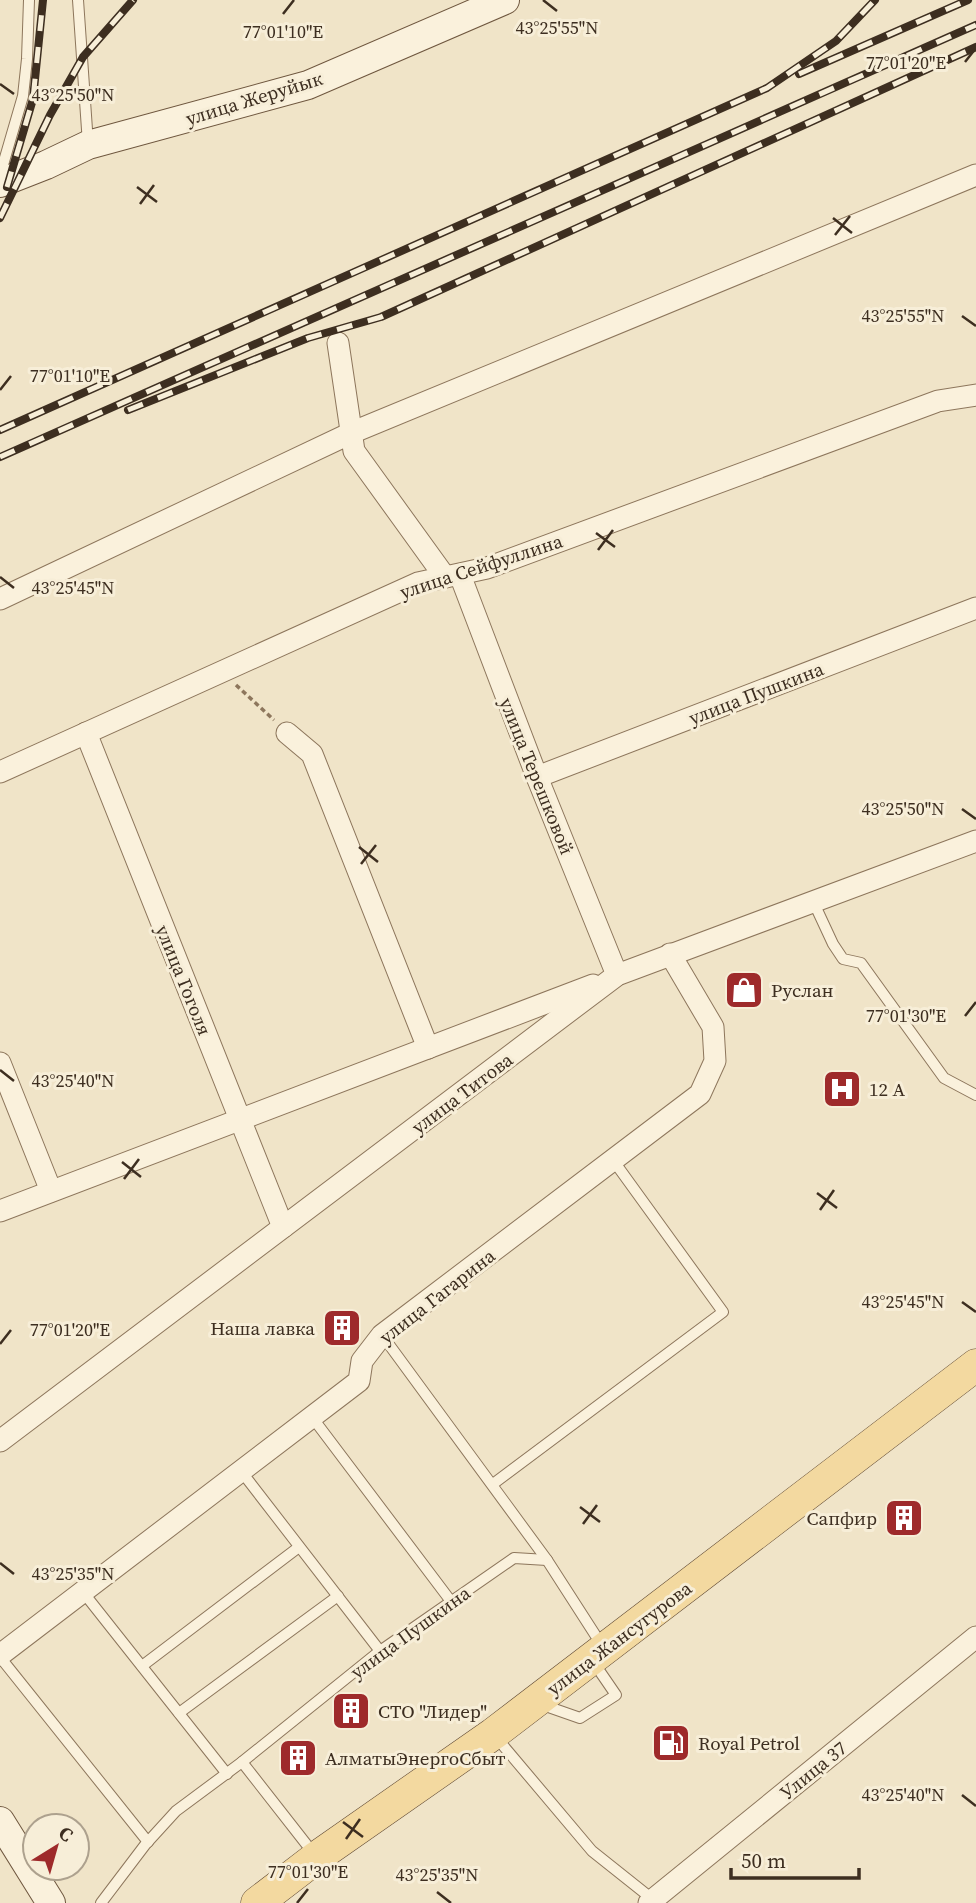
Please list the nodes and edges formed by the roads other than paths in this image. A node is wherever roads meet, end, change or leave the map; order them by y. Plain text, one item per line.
1 (29, 0) edge
2 (78, 0) edge
3 (505, 0) edge
4 (88, 145) junction
5 (0, 175) edge
6 (976, 176) edge
7 (0, 183) edge
8 (338, 343) dead end
9 (976, 395) edge
10 (351, 433) junction
11 (452, 576) junction
12 (0, 599) edge
13 (976, 608) edge
14 (86, 733) junction
15 (287, 733) road end
16 (0, 772) edge
17 (537, 777) junction
18 (976, 841) edge
19 (813, 901) junction
20 (670, 954) junction
21 (617, 975) junction
22 (428, 1048) junction
23 (0, 1063) edge
24 (976, 1095) edge
25 (240, 1119) junction
26 (613, 1160) junction
27 (51, 1191) junction
28 (0, 1211) edge
29 (283, 1227) junction
30 (382, 1335) junction
31 (976, 1365) edge
32 (312, 1417) junction
33 (0, 1441) edge
34 (240, 1471) junction
35 (493, 1484) junction
36 (299, 1546) junction
37 (547, 1560) junction
38 (83, 1592) junction
39 (338, 1596) junction
40 (450, 1600) junction
41 (976, 1637) edge
42 (380, 1651) junction
43 (598, 1655) junction
44 (0, 1656) edge
45 (142, 1666) junction
46 (534, 1702) junction
47 (179, 1713) junction
48 (493, 1734) junction
49 (242, 1762) junction
50 (227, 1774) junction
51 (0, 1822) edge
52 (148, 1842) junction
53 (317, 1857) junction
54 (270, 1899) edge
55 (51, 1903) edge
56 (101, 1903) edge
57 (649, 1903) edge
58 (657, 1903) edge

1 - 5 lane
2 - 4 lane
3 - 4 street, улица Жеруйык
4 - 7 street, улица Жеруйык
6 - 10 street
8 - 10 street, улица Терешковой
9 - 11 street, улица Сейфуллина
10 - 11 street, улица Терешковой
10 - 12 street
11 - 14 street, улица Сейфуллина
11 - 17 street, улица Терешковой
13 - 17 street, улица Пушкина
14 - 16 street, улица Сейфуллина
14 - 25 street, улица Гоголя
15 - 22 street
17 - 21 street, улица Терешковой
18 - 19 street, улица Титова
19 - 20 street, улица Титова
19 - 24 lane
20 - 21 street, улица Титова
20 - 26 street, улица Гагарина
21 - 22 street
21 - 29 street, улица Титова
22 - 25 street
23 - 27 street
25 - 27 street
25 - 29 street, улица Гоголя
26 - 30 street, улица Гагарина
26 - 35 lane
27 - 28 street
29 - 33 street, улица Титова
30 - 32 street, улица Гагарина
30 - 35 lane
31 - 43 main road, улица Жансугурова
32 - 34 street, улица Гагарина
32 - 40 lane
34 - 36 lane
34 - 38 street, улица Гагарина
35 - 37 lane
36 - 39 lane
36 - 45 lane
37 - 40 lane, улица Пушкина
37 - 43 lane
38 - 44 street, улица Гагарина
38 - 45 lane
39 - 42 lane
39 - 47 lane
40 - 42 lane, улица Пушкина
41 - 57 street, Улица 37
42 - 49 lane, улица Пушкина
43 - 46 main road, улица Жансугурова
43 - 46 lane
44 - 52 lane
45 - 47 lane
46 - 48 main road, улица Жансугурова
47 - 50 lane
48 - 53 main road, улица Жансугурова
48 - 58 lane
49 - 50 lane, улица Пушкина
49 - 53 lane
50 - 52 lane, улица Пушкина
51 - 55 street
52 - 56 lane, улица Пушкина
53 - 54 main road, улица Жансугурова

